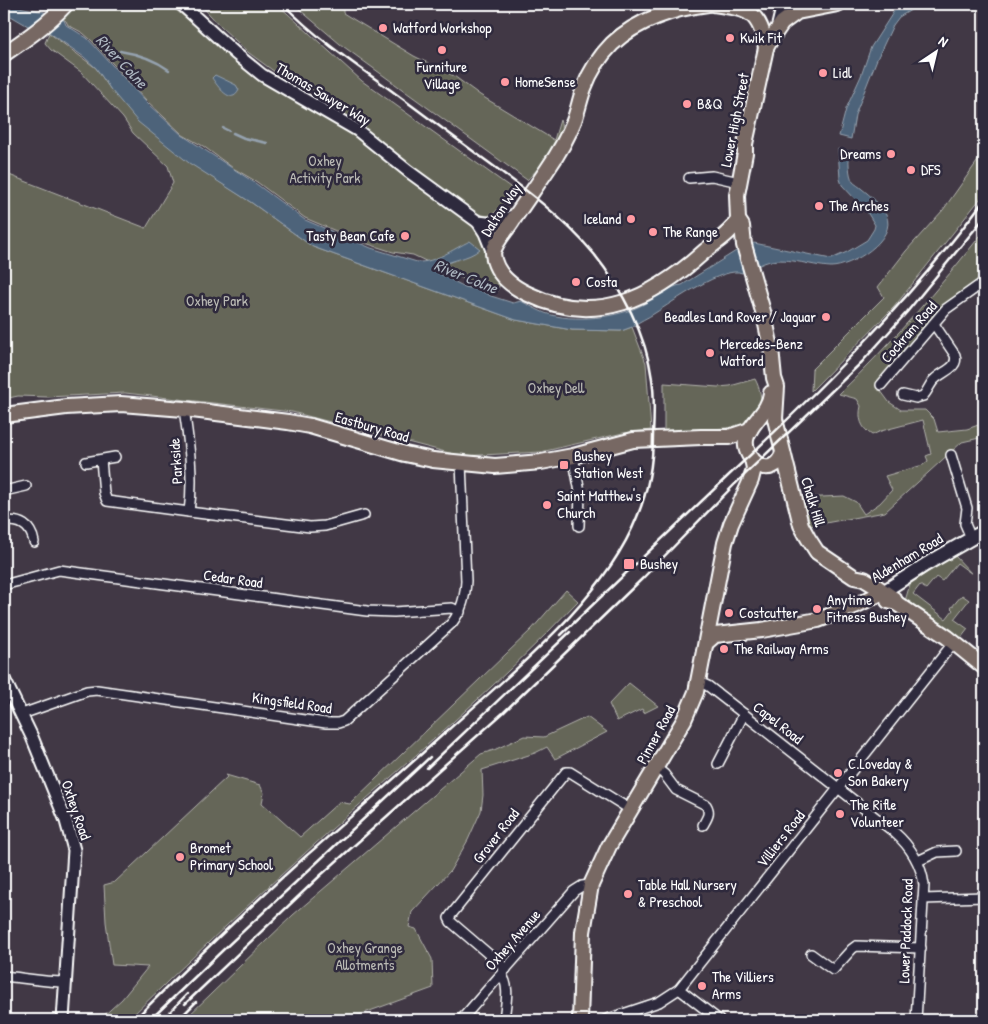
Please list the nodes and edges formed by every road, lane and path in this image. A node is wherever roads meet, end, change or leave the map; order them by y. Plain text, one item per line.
1 (66, 4) edge
2 (181, 4) edge
3 (708, 4) edge
4 (713, 4) edge
5 (783, 4) edge
6 (838, 4) edge
7 (776, 30) junction
8 (766, 48) junction
9 (4, 54) edge
10 (689, 178) dead end
11 (739, 182) junction
12 (515, 215) junction
13 (738, 220) junction
14 (478, 222) junction
15 (727, 233) junction
16 (744, 245) junction
17 (493, 253) junction
18 (984, 282) edge
19 (934, 324) junction
20 (774, 378) junction
21 (881, 385) dead end
22 (903, 395) dead end
23 (184, 408) junction
24 (4, 415) edge
25 (753, 426) junction
26 (777, 427) junction
27 (729, 437) junction
28 (783, 453) junction
29 (749, 455) junction
30 (573, 456) junction
31 (951, 456) dead end
32 (115, 457) dead end
33 (101, 460) junction
34 (86, 462) dead end
35 (461, 463) junction
36 (751, 480) junction
37 (789, 480) junction
38 (26, 486) dead end
39 (4, 491) edge
40 (188, 512) junction
41 (364, 515) dead end
42 (4, 522) edge
43 (579, 526) dead end
44 (984, 531) edge
45 (971, 538) junction
46 (34, 542) dead end
47 (854, 577) junction
48 (4, 585) edge
49 (879, 594) junction
50 (855, 606) junction
51 (460, 612) junction
52 (711, 620) junction
53 (728, 633) junction
54 (706, 642) junction
55 (954, 642) junction
56 (984, 667) edge
57 (4, 679) edge
58 (699, 682) junction
59 (22, 714) junction
60 (744, 714) junction
61 (718, 764) dead end
62 (656, 768) junction
63 (839, 788) junction
64 (631, 810) junction
65 (703, 825) dead end
66 (956, 851) dead end
67 (918, 861) junction
68 (591, 885) junction
69 (984, 897) edge
70 (923, 899) junction
71 (921, 948) junction
72 (811, 954) dead end
73 (503, 972) junction
74 (4, 976) edge
75 (65, 982) junction
76 (679, 989) junction
77 (63, 1020) edge
78 (461, 1020) edge
79 (504, 1020) edge
80 (580, 1020) edge
81 (605, 1020) edge
82 (719, 1020) edge
83 (916, 1020) edge

1 - 9 main road
2 - 14 street, Thomas Sawyer Way
3 - 12 main road, Dalton Way
4 - 8 main road
5 - 7 street, Lower High Street
6 - 7 main road
7 - 8 main road, Lower High Street
8 - 11 main road, Lower High Street
10 - 11 street
11 - 13 main road, Lower High Street
12 - 14 street
12 - 17 main road, Dalton Way
13 - 15 main road, Dalton Way
13 - 16 main road, Lower High Street
14 - 17 street, Thomas Sawyer Way
15 - 16 main road
15 - 17 main road, Dalton Way
16 - 20 main road, Lower High Street
18 - 19 street, Cockram Road
19 - 21 street, Cockram Road
19 - 22 street
20 - 25 main road, Lower High Street
20 - 26 main road, Lower High Street
23 - 24 main road, Eastbury Road
23 - 35 main road, Eastbury Road
23 - 40 street, Parkside
25 - 26 main road
25 - 27 main road, Eastbury Road
25 - 29 main road
26 - 28 main road
27 - 29 main road
27 - 30 main road, Eastbury Road
28 - 29 main road
28 - 37 main road, Chalk Hill
29 - 36 main road, Pinner Road
30 - 35 main road, Eastbury Road
30 - 43 street
31 - 45 street
32 - 33 street
33 - 34 street
33 - 40 street
35 - 51 street, Kingsfield Road
36 - 37 main road
36 - 52 main road, Pinner Road
37 - 47 main road, Chalk Hill
38 - 39 street
40 - 41 street
42 - 46 street
44 - 45 main road, Aldenham Road
45 - 49 main road, Aldenham Road
47 - 49 main road, Chalk Hill
47 - 50 main road
48 - 51 street, Cedar Road
49 - 50 main road, Aldenham Road
49 - 55 main road, Chalk Hill
50 - 53 main road, Aldenham Road
51 - 59 street, Kingsfield Road
52 - 53 main road
52 - 54 main road, Pinner Road
53 - 54 main road, Aldenham Road
54 - 58 main road, Pinner Road
55 - 56 main road, Chalk Hill
55 - 63 street, Villiers Road
57 - 59 street, Oxhey Road
58 - 60 street, Capel Road
58 - 62 main road, Pinner Road
59 - 75 street, Oxhey Road
60 - 61 street
60 - 63 street, Capel Road
62 - 64 main road, Pinner Road
62 - 65 street
63 - 67 street, Lower Paddock Road
63 - 76 street, Villiers Road
64 - 68 main road, Pinner Road
64 - 73 street, Grover Road
66 - 67 street
67 - 70 street, Lower Paddock Road
68 - 73 street, Oxhey Avenue
68 - 80 main road, Pinner Road
69 - 70 street
70 - 71 street, Lower Paddock Road
71 - 72 street
71 - 83 street, Lower Paddock Road
73 - 78 street, Oxhey Avenue
73 - 79 street
74 - 75 street
75 - 77 street, Oxhey Road
76 - 81 street, Villiers Road
76 - 82 street

